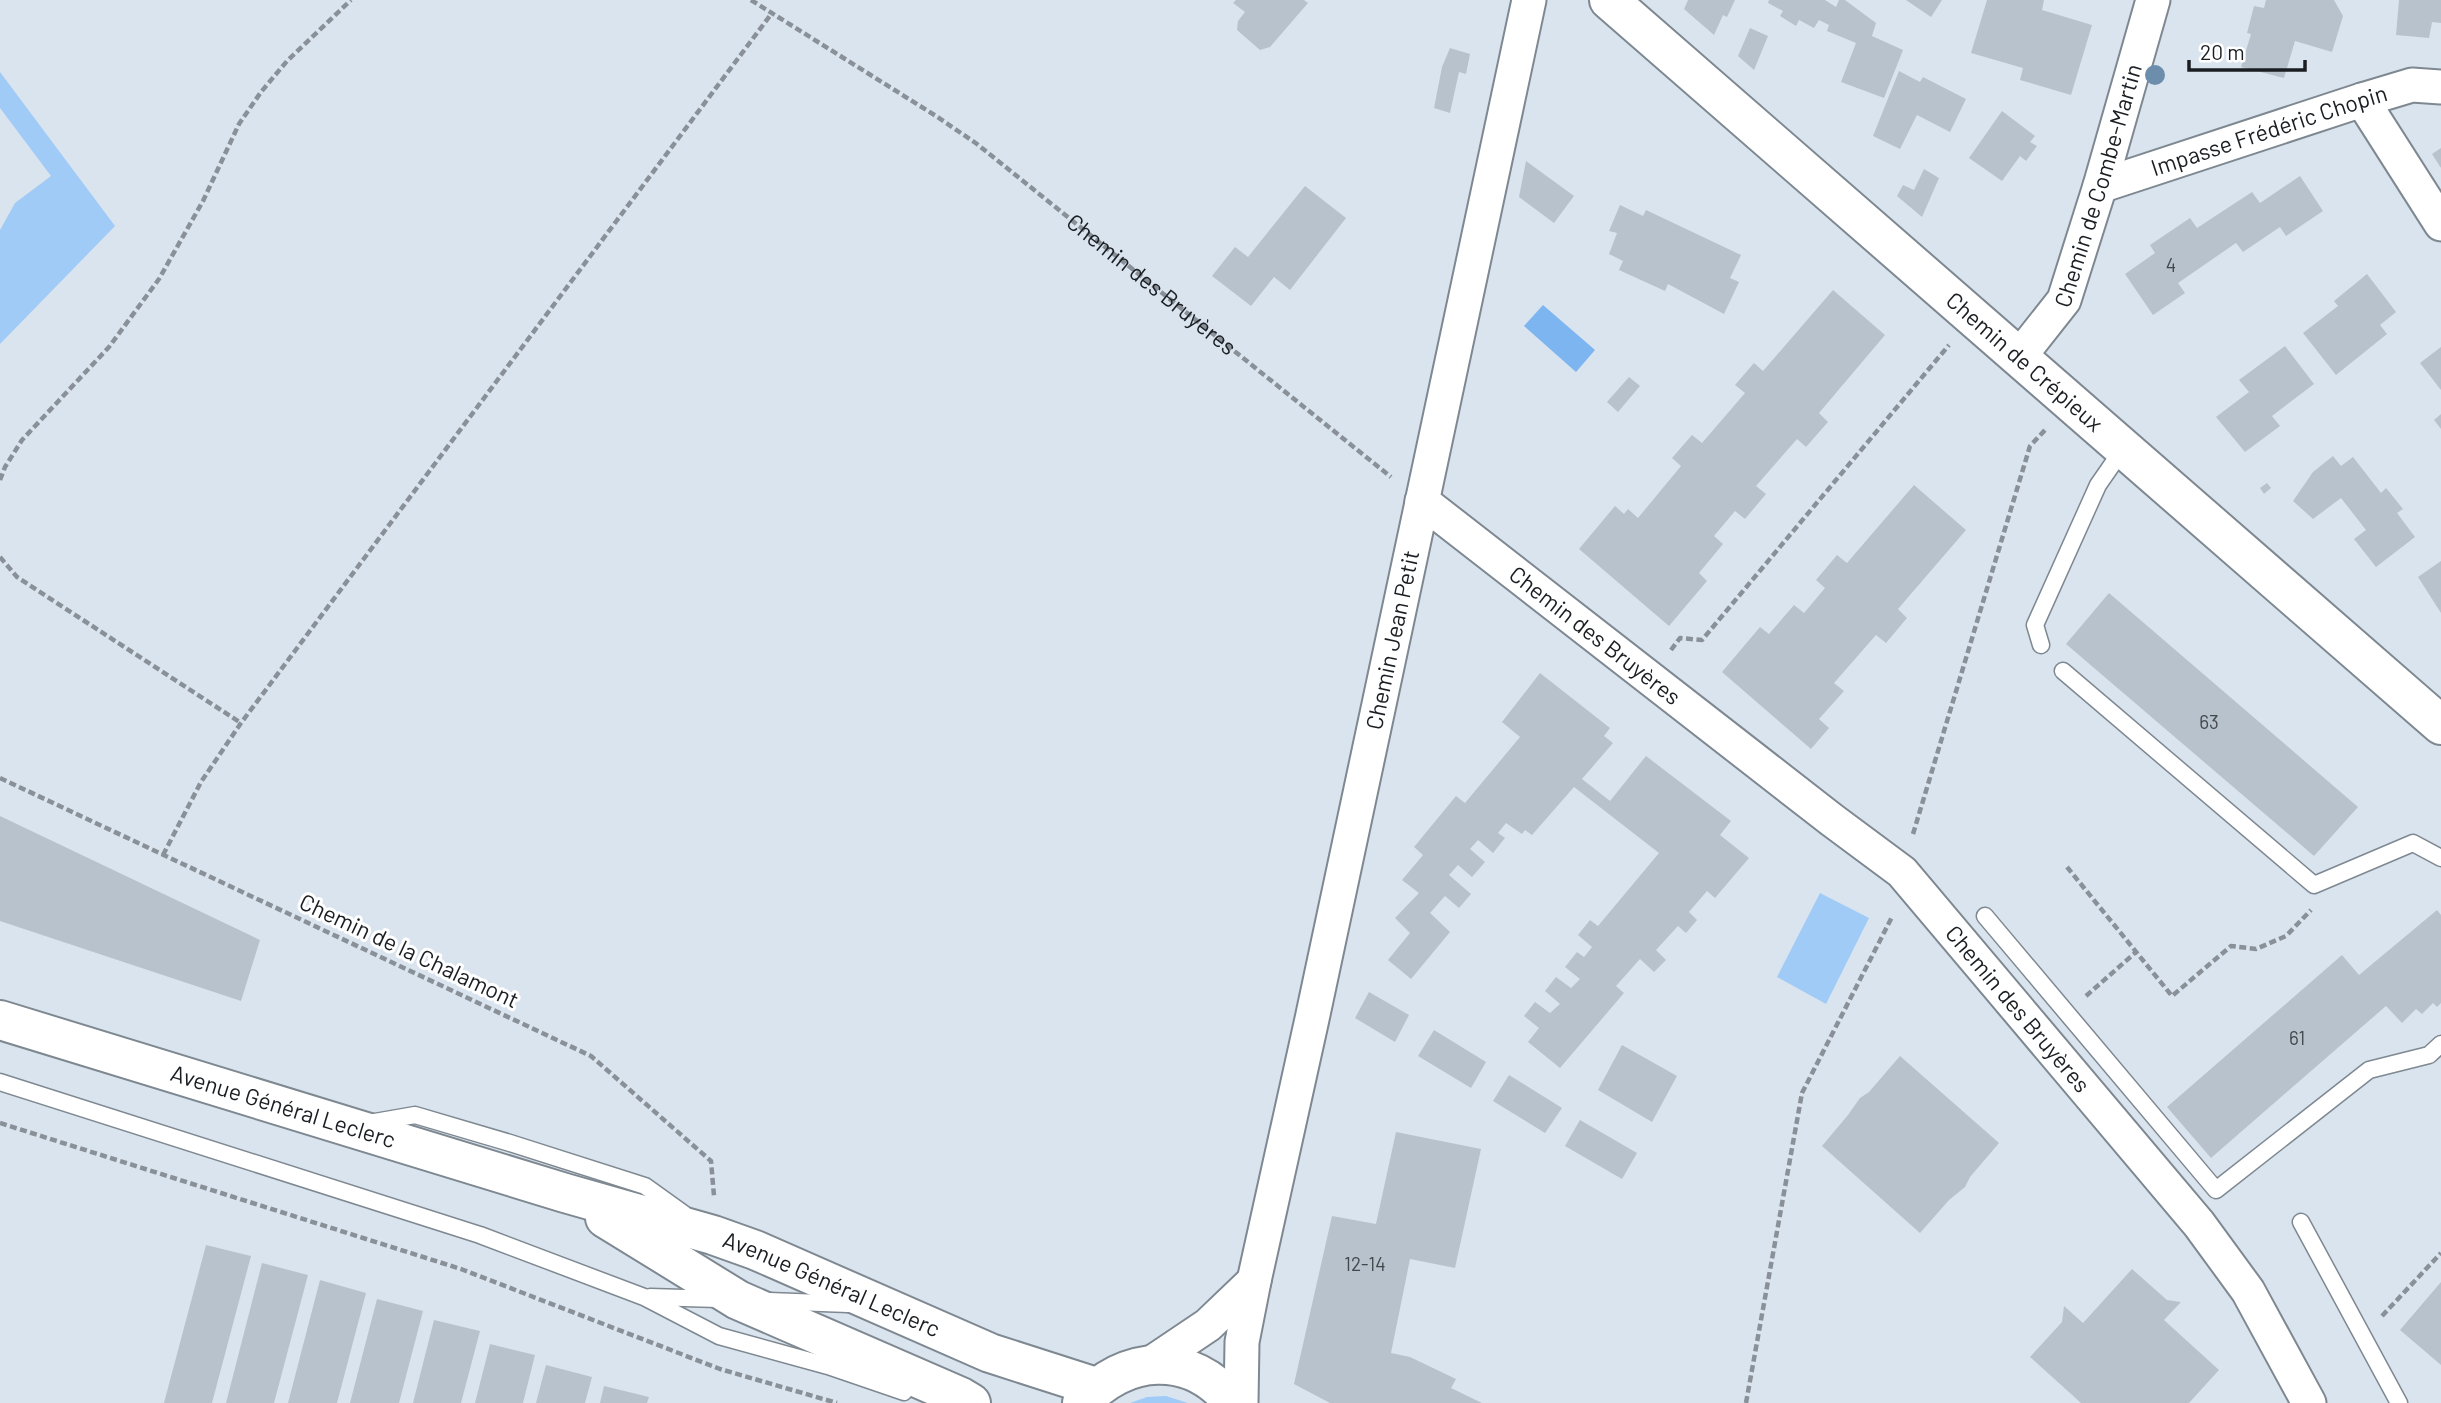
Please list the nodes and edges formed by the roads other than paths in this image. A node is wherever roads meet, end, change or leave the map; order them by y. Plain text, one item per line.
1 (1529, 0) edge
2 (1609, 0) edge
3 (2153, 0) edge
4 (2441, 87) edge
5 (2362, 100) junction
6 (2100, 186) junction
7 (2441, 224) edge
8 (2019, 357) junction
9 (2123, 449) junction
10 (1422, 501) junction
11 (2041, 645) dead end
12 (2063, 671) dead end
13 (2441, 725) edge
14 (2441, 859) edge
15 (1985, 916) dead end
16 (0, 1020) edge
17 (2441, 1044) edge
18 (0, 1083) edge
19 (346, 1126) junction
20 (565, 1193) junction
21 (2301, 1222) dead end
22 (713, 1235) junction
23 (1254, 1281) junction
24 (644, 1297) junction
25 (738, 1300) junction
26 (880, 1305) junction
27 (1150, 1364) junction
28 (1089, 1395) edge
29 (936, 1403) edge
30 (971, 1403) edge
31 (1233, 1403) edge
32 (1241, 1403) edge
33 (2309, 1403) edge
34 (2399, 1403) edge

1 - 10 street, Chemin Jean Petit
2 - 8 main road, Chemin de Crépieux
3 - 6 street, Chemin de Combe-Martin
4 - 5 street, Impasse Frédéric Chopin
5 - 6 street, Impasse Frédéric Chopin
5 - 7 street
6 - 8 street, Chemin de Combe-Martin
8 - 9 main road, Chemin de Crépieux
9 - 11 lane
9 - 13 main road, Chemin de Crépieux
10 - 23 street, Chemin Jean Petit
10 - 33 street, Chemin des Bruyères
12 - 14 lane
15 - 17 lane
16 - 19 main road, Avenue Général Leclerc
18 - 24 lane
19 - 20 main road, Avenue Général Leclerc
19 - 22 lane
20 - 22 main road, Avenue Général Leclerc
20 - 25 main road, Avenue Général Leclerc
21 - 34 lane
22 - 26 main road, Avenue Général Leclerc
23 - 27 street
23 - 32 street, Chemin Jean Petit
24 - 25 lane
24 - 29 lane
25 - 26 lane
25 - 30 main road, Avenue Général Leclerc
26 - 28 main road, Avenue Général Leclerc
27 - 28 main road
27 - 31 main road

